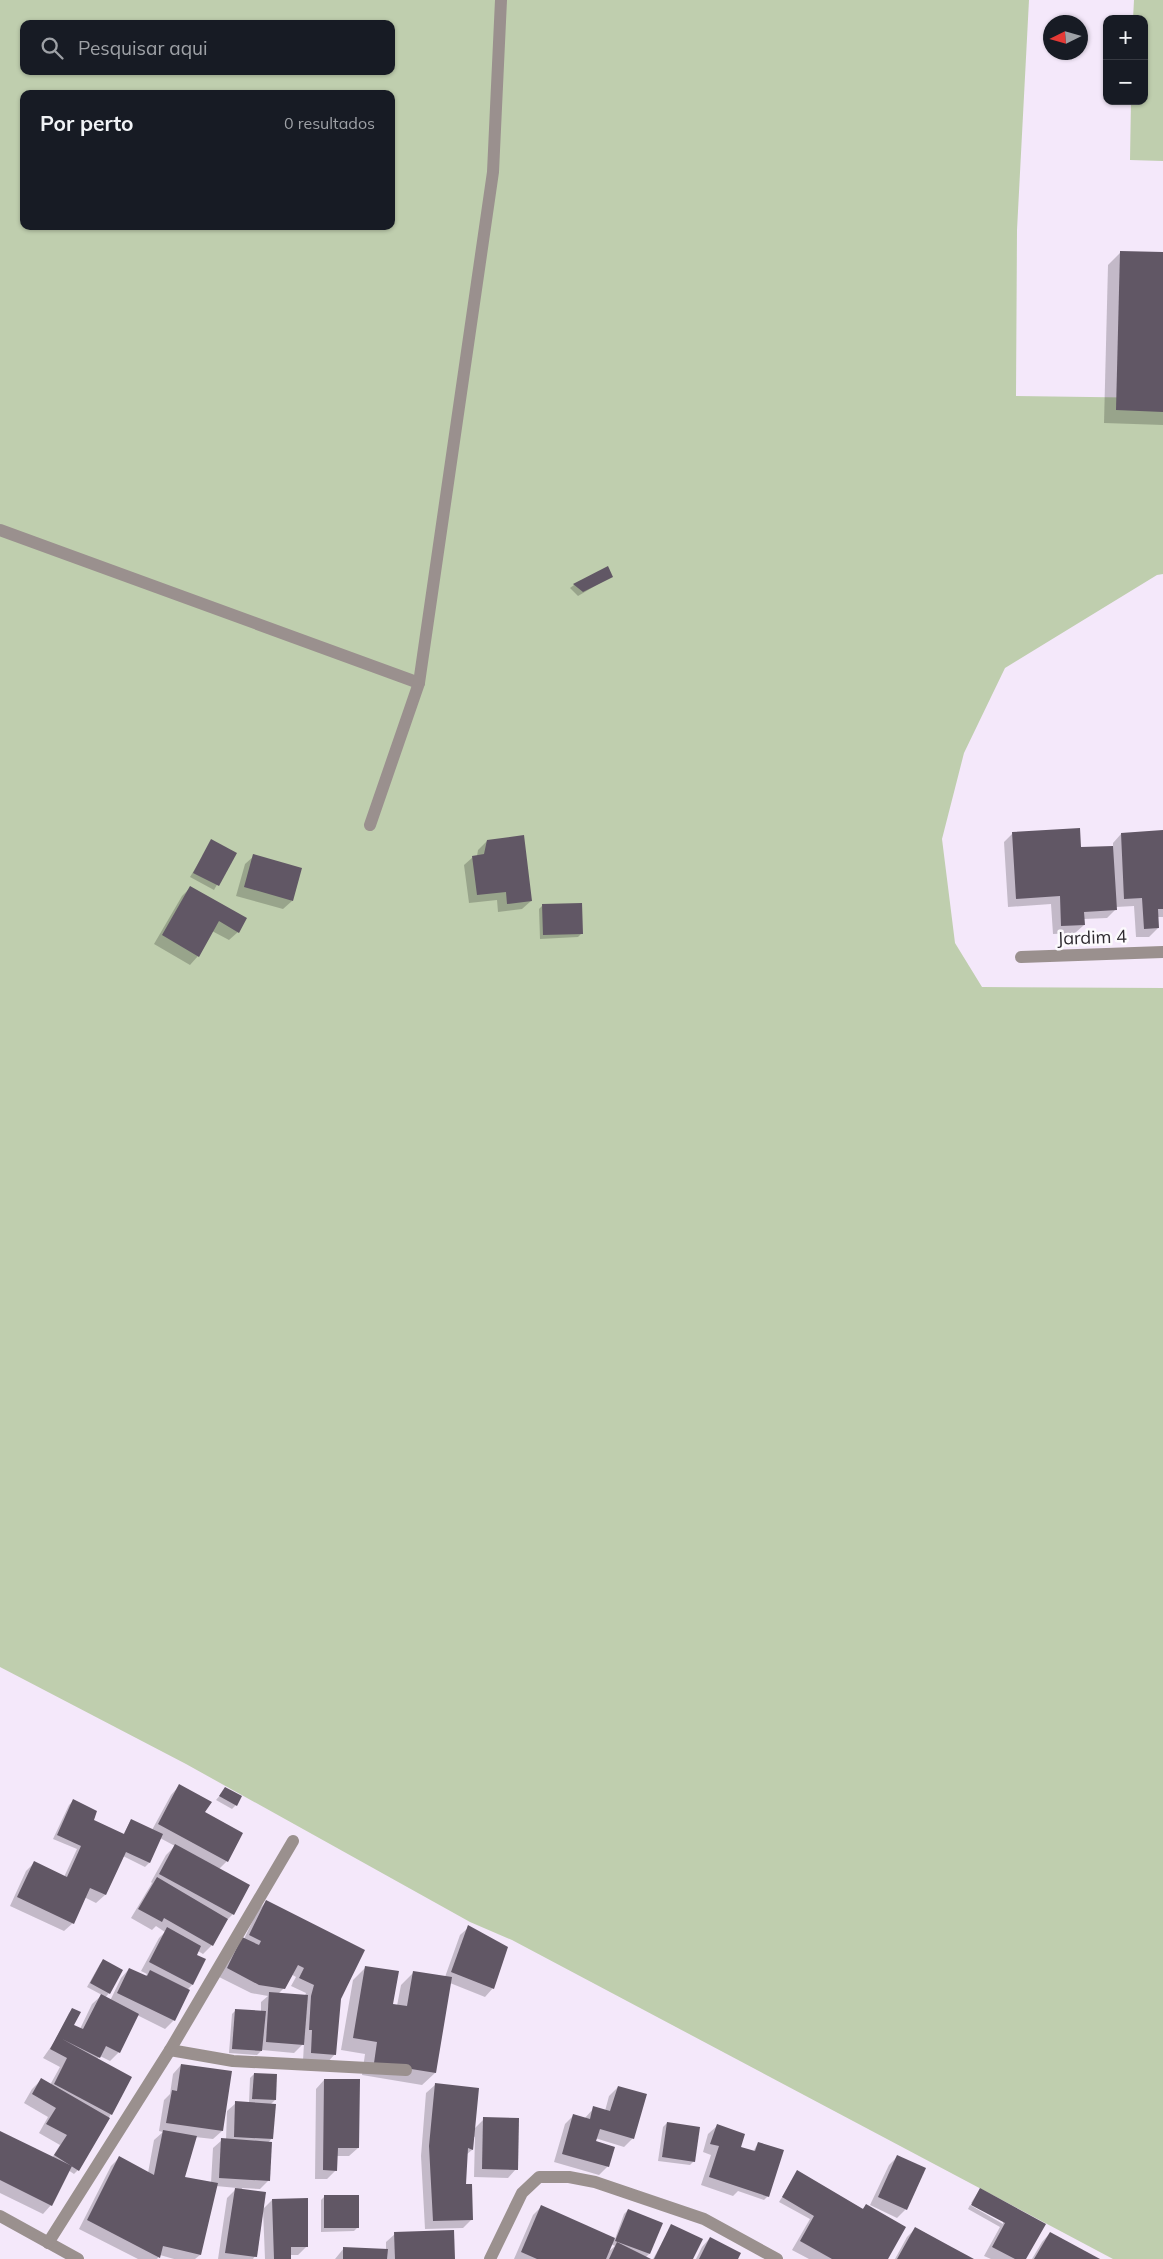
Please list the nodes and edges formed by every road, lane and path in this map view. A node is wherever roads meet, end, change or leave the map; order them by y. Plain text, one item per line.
1 (501, 0) edge
2 (0, 530) edge
3 (419, 683) junction
4 (370, 825) dead end
5 (1163, 952) edge
6 (1021, 957) dead end
7 (293, 1841) dead end
8 (170, 2050) junction
9 (406, 2070) dead end
10 (2, 2221) edge
11 (48, 2243) junction
12 (78, 2259) edge
13 (490, 2259) edge
14 (777, 2259) edge

1 - 3 street
2 - 3 street
3 - 4 street
5 - 6 street, Jardim 4
7 - 8 street
8 - 9 street
8 - 11 street
10 - 11 street
11 - 12 street
13 - 14 street

